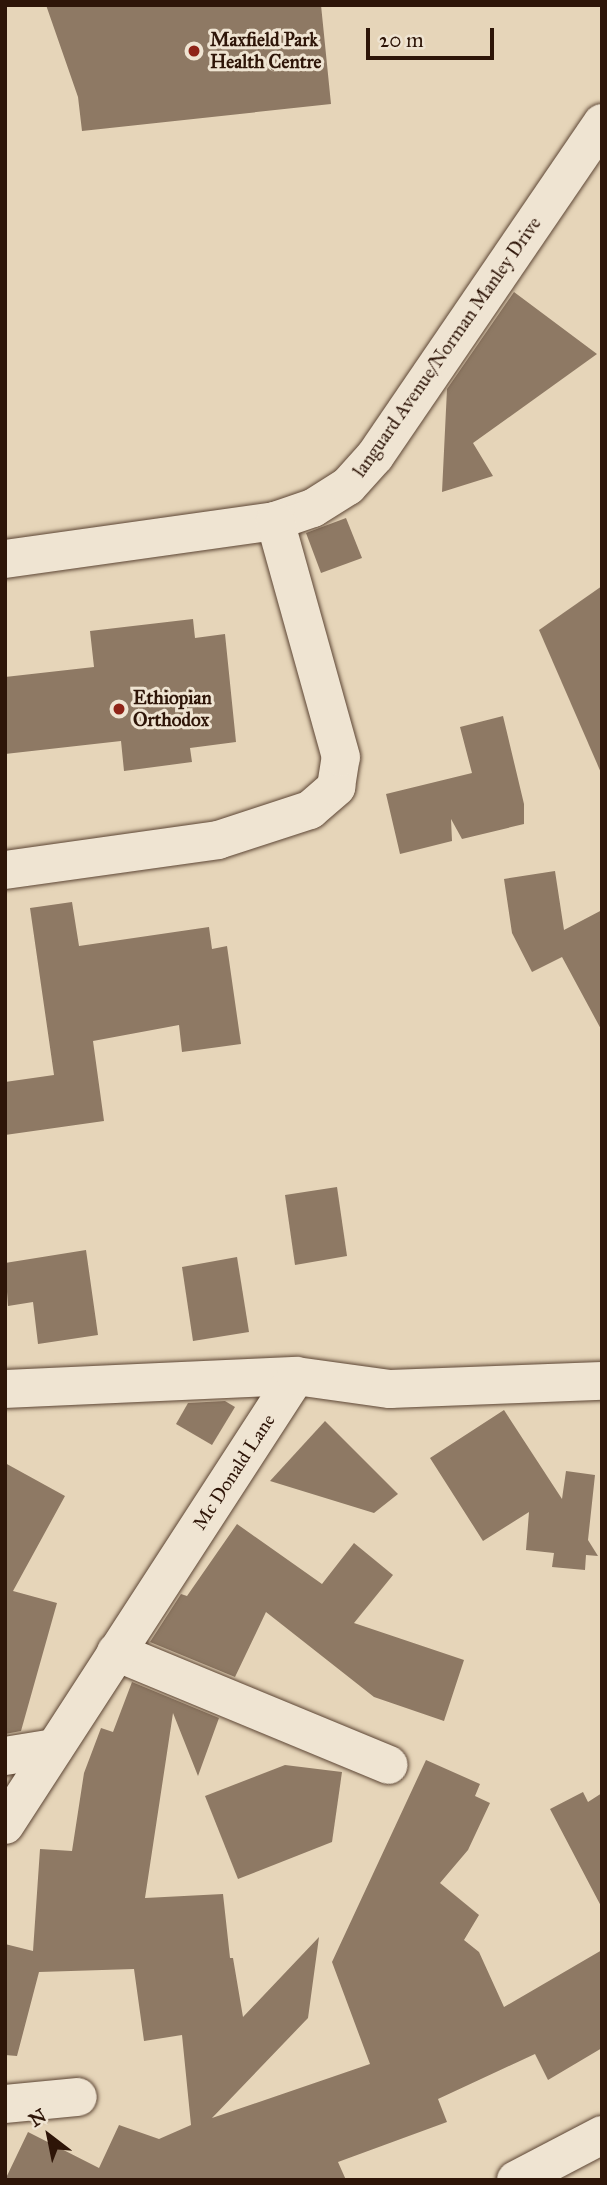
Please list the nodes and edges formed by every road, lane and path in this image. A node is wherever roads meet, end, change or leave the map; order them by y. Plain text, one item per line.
1 (602, 123) edge
2 (275, 521) junction
3 (5, 559) edge
4 (5, 870) edge
5 (296, 1376) junction
6 (602, 1381) edge
7 (5, 1389) edge
8 (116, 1652) junction
9 (54, 1748) junction
10 (5, 1756) edge
11 (388, 1765) dead end
12 (5, 1825) edge
13 (78, 2097) dead end
14 (5, 2104) edge
15 (602, 2135) edge
16 (516, 2180) edge

1 - 2 street, languard Avenue/Norman Manley Drive
2 - 3 street, languard Avenue/Norman Manley Drive
2 - 4 street
5 - 6 street
5 - 7 street
5 - 8 street, Mc Donald Lane
8 - 9 street, Mc Donald Lane
8 - 11 street
9 - 10 street
9 - 12 street, Mc Donald Lane
13 - 14 street
15 - 16 street

